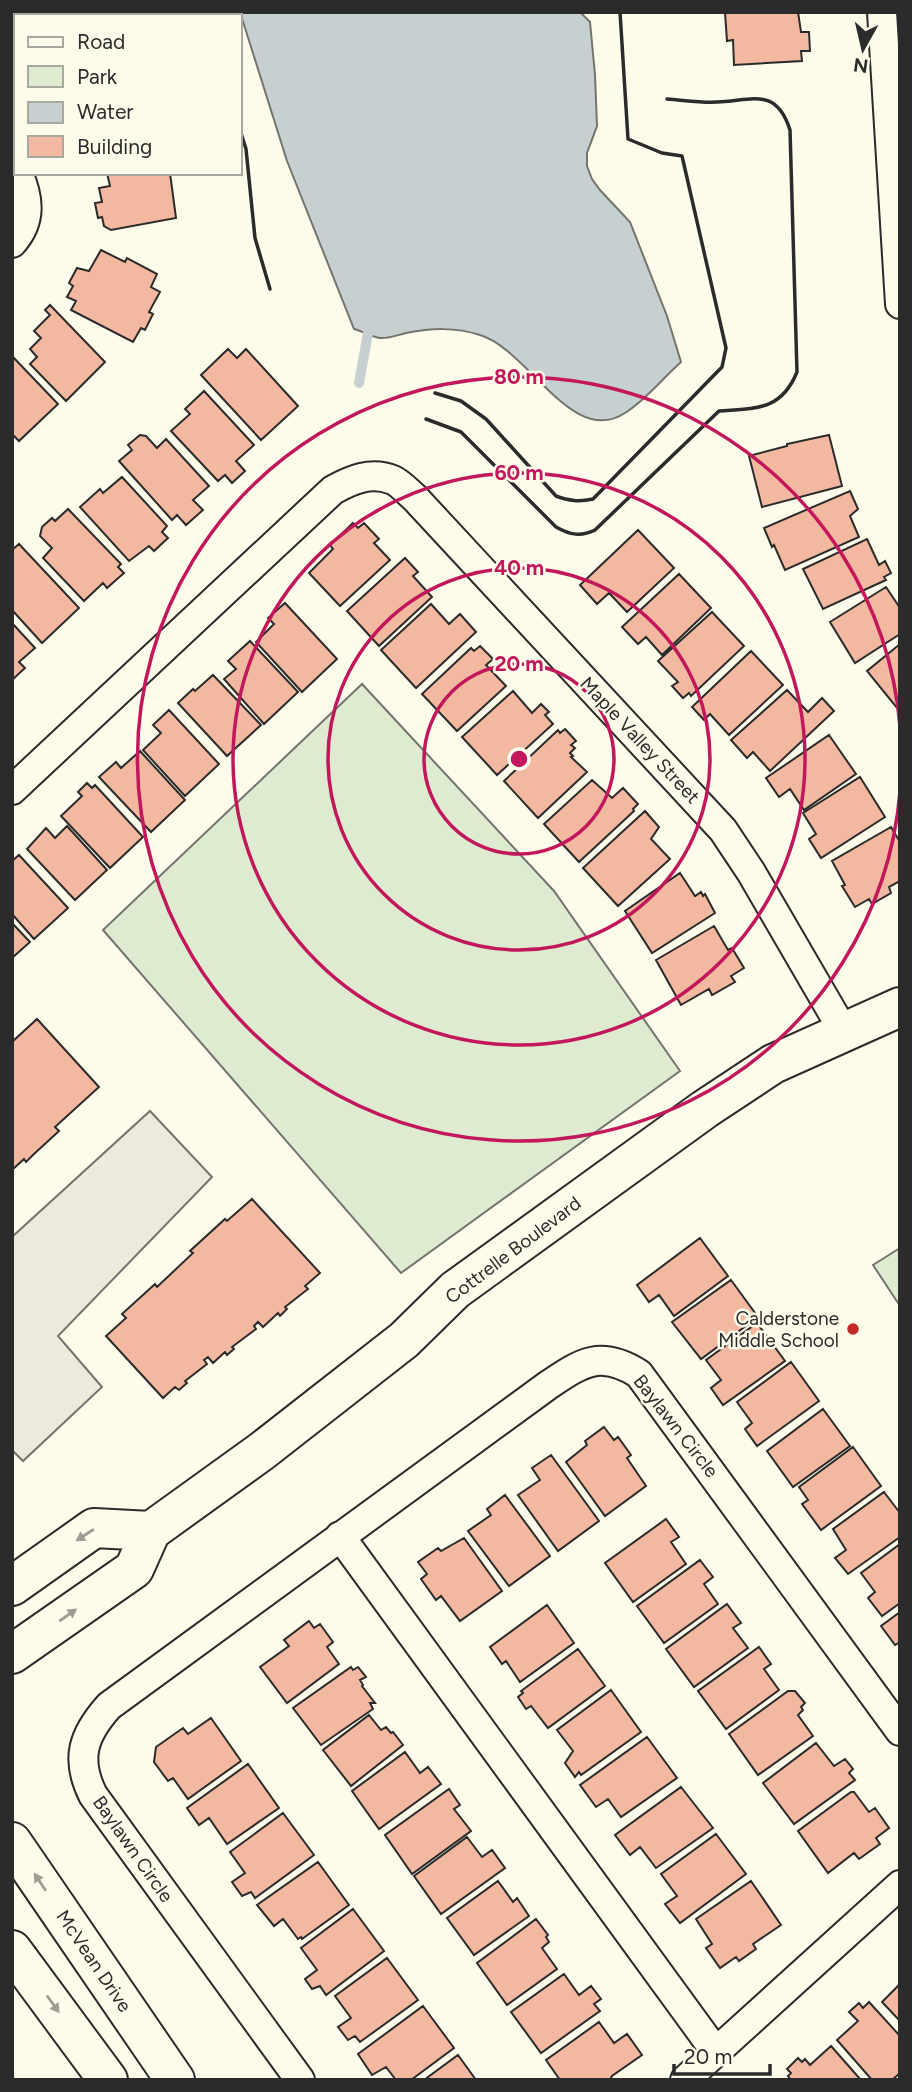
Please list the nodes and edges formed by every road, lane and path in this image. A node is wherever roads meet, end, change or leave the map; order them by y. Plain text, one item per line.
1 (882, 12) edge
2 (892, 67) edge
3 (19, 175) edge
4 (12, 243) edge
5 (900, 304) edge
6 (12, 790) edge
7 (900, 1007) edge
8 (844, 1032) junction
9 (151, 1531) junction
10 (340, 1536) junction
11 (12, 1586) edge
12 (12, 1654) edge
13 (900, 1731) edge
14 (12, 1842) edge
15 (900, 1885) edge
16 (12, 1950) edge
17 (716, 2052) junction
18 (108, 2080) edge
19 (175, 2080) edge
20 (300, 2080) edge
21 (685, 2080) edge

1 - 2 street
2 - 5 street
3 - 4 street
6 - 8 street, Maple Valley Street
7 - 8 main road, Cottrelle Boulevard
8 - 9 main road, Cottrelle Boulevard
9 -> 11 main road
12 -> 9 main road, Cottrelle Boulevard
10 - 13 street, Baylawn Circle
10 - 17 street
10 - 20 street, Baylawn Circle
19 -> 14 main road, McVean Drive
15 - 17 street
16 -> 18 main road
17 - 21 street

